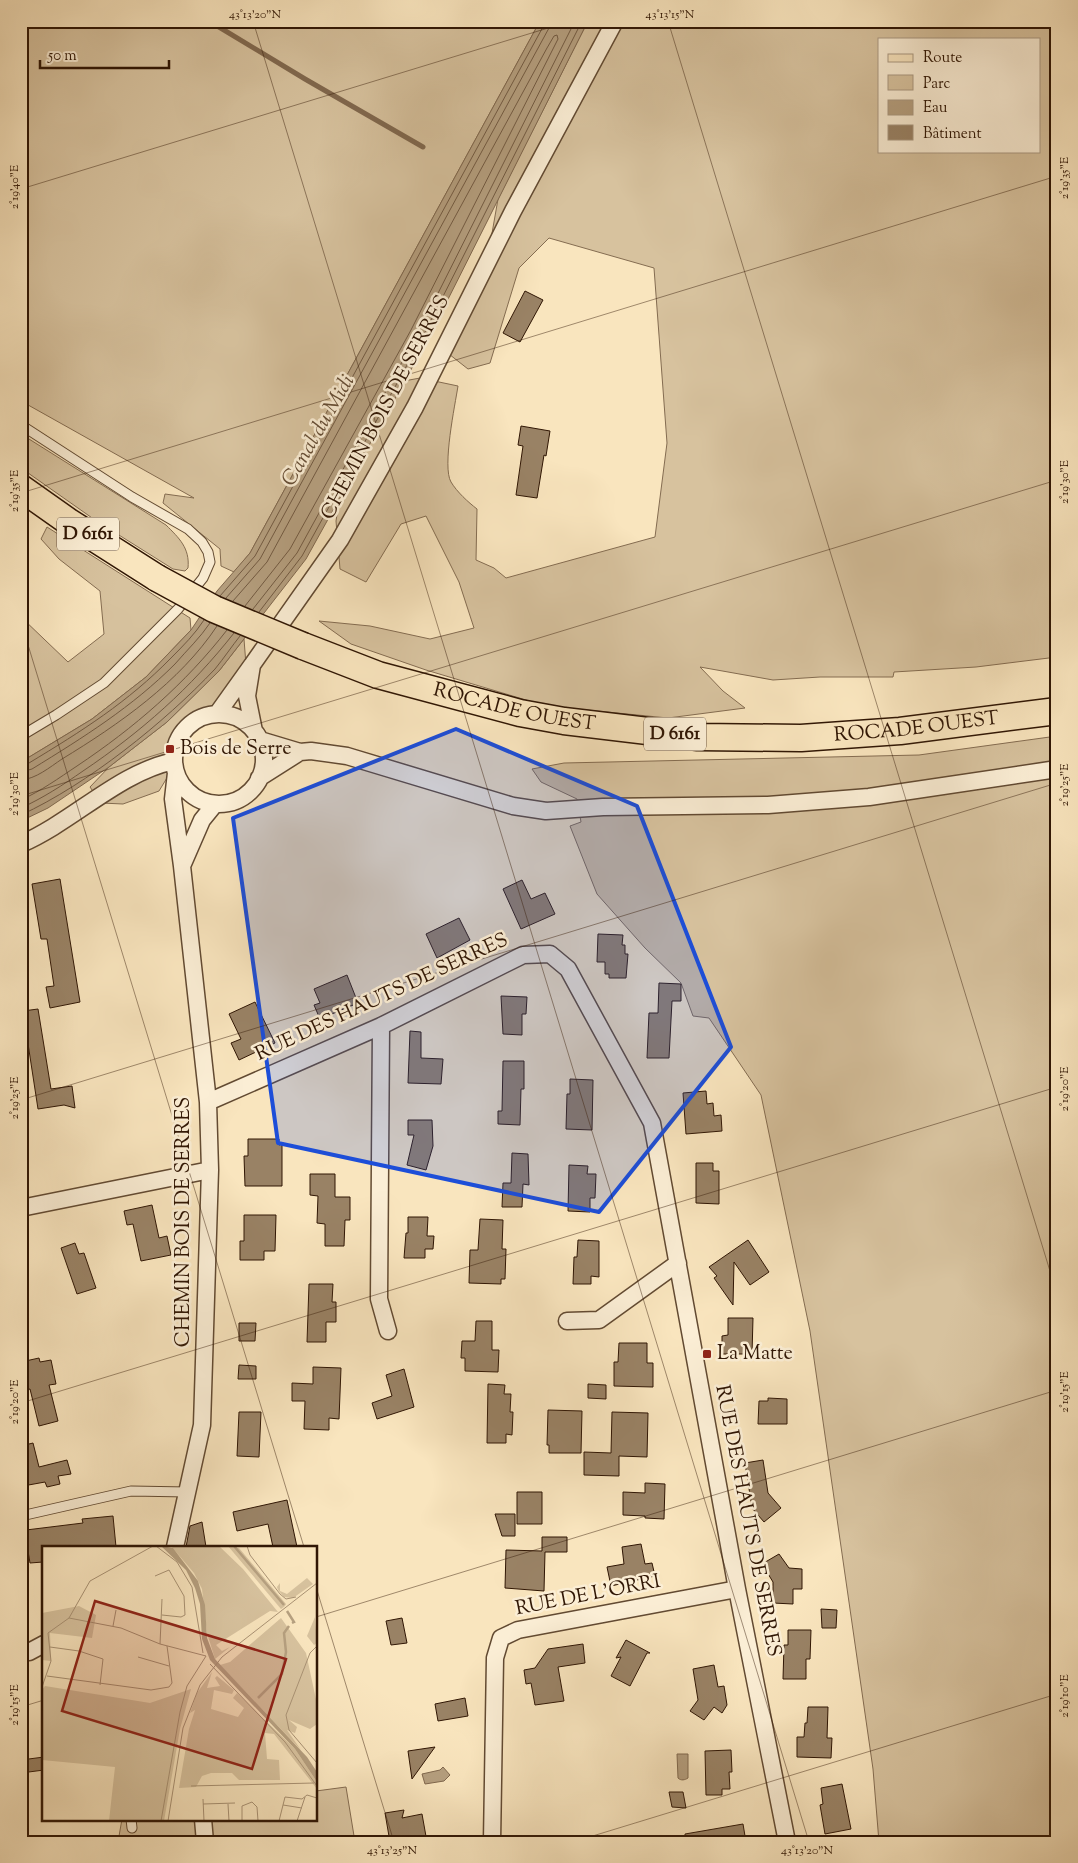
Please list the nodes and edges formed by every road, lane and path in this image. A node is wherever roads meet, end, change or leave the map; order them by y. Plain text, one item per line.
1 (615, 21) edge
2 (21, 425) edge
3 (21, 488) edge
4 (252, 665) junction
5 (1057, 711) edge
6 (216, 714) junction
7 (21, 736) edge
8 (257, 736) junction
9 (300, 752) junction
10 (175, 767) junction
11 (1057, 769) edge
12 (259, 778) junction
13 (215, 804) junction
14 (21, 844) edge
15 (182, 866) junction
16 (381, 1026) junction
17 (208, 1102) junction
18 (210, 1170) junction
19 (21, 1208) edge
20 (678, 1263) junction
21 (567, 1321) dead end
22 (388, 1331) dead end
23 (188, 1492) junction
24 (21, 1516) edge
25 (175, 1546) edge
26 (738, 1589) junction
27 (42, 1645) edge
28 (29, 1652) dead end
29 (203, 1820) edge
30 (205, 1842) edge
31 (492, 1842) edge
32 (787, 1842) edge

1 - 4 street, CHEMIN BOIS DE SERRES
2 - 7 lane
3 - 5 main road, ROCADE OUEST / D 6161, bridge
4 - 6 street, CHEMIN BOIS DE SERRES
4 - 8 street, CHEMIN BOIS DE SERRES
6 - 8 street
6 - 10 street
8 - 9 street
8 - 12 street
9 - 11 street
9 - 12 street
10 - 13 street
10 - 14 street
10 - 15 street, CHEMIN BOIS DE SERRES
12 - 13 street
13 - 15 street, CHEMIN BOIS DE SERRES
15 - 17 street, CHEMIN BOIS DE SERRES
16 - 17 street, RUE DES HAUTS DE SERRES
16 - 20 street, RUE DES HAUTS DE SERRES
16 - 22 street
17 - 18 street, CHEMIN BOIS DE SERRES
18 - 19 street
18 - 23 street, CHEMIN BOIS DE SERRES
20 - 21 street
20 - 26 street, RUE DES HAUTS DE SERRES
23 - 24 lane
23 - 25 street, CHEMIN BOIS DE SERRES
26 - 31 street, RUE DE L'ORRI
26 - 32 street, RUE DES HAUTS DE SERRES
27 - 28 street
29 - 30 street

